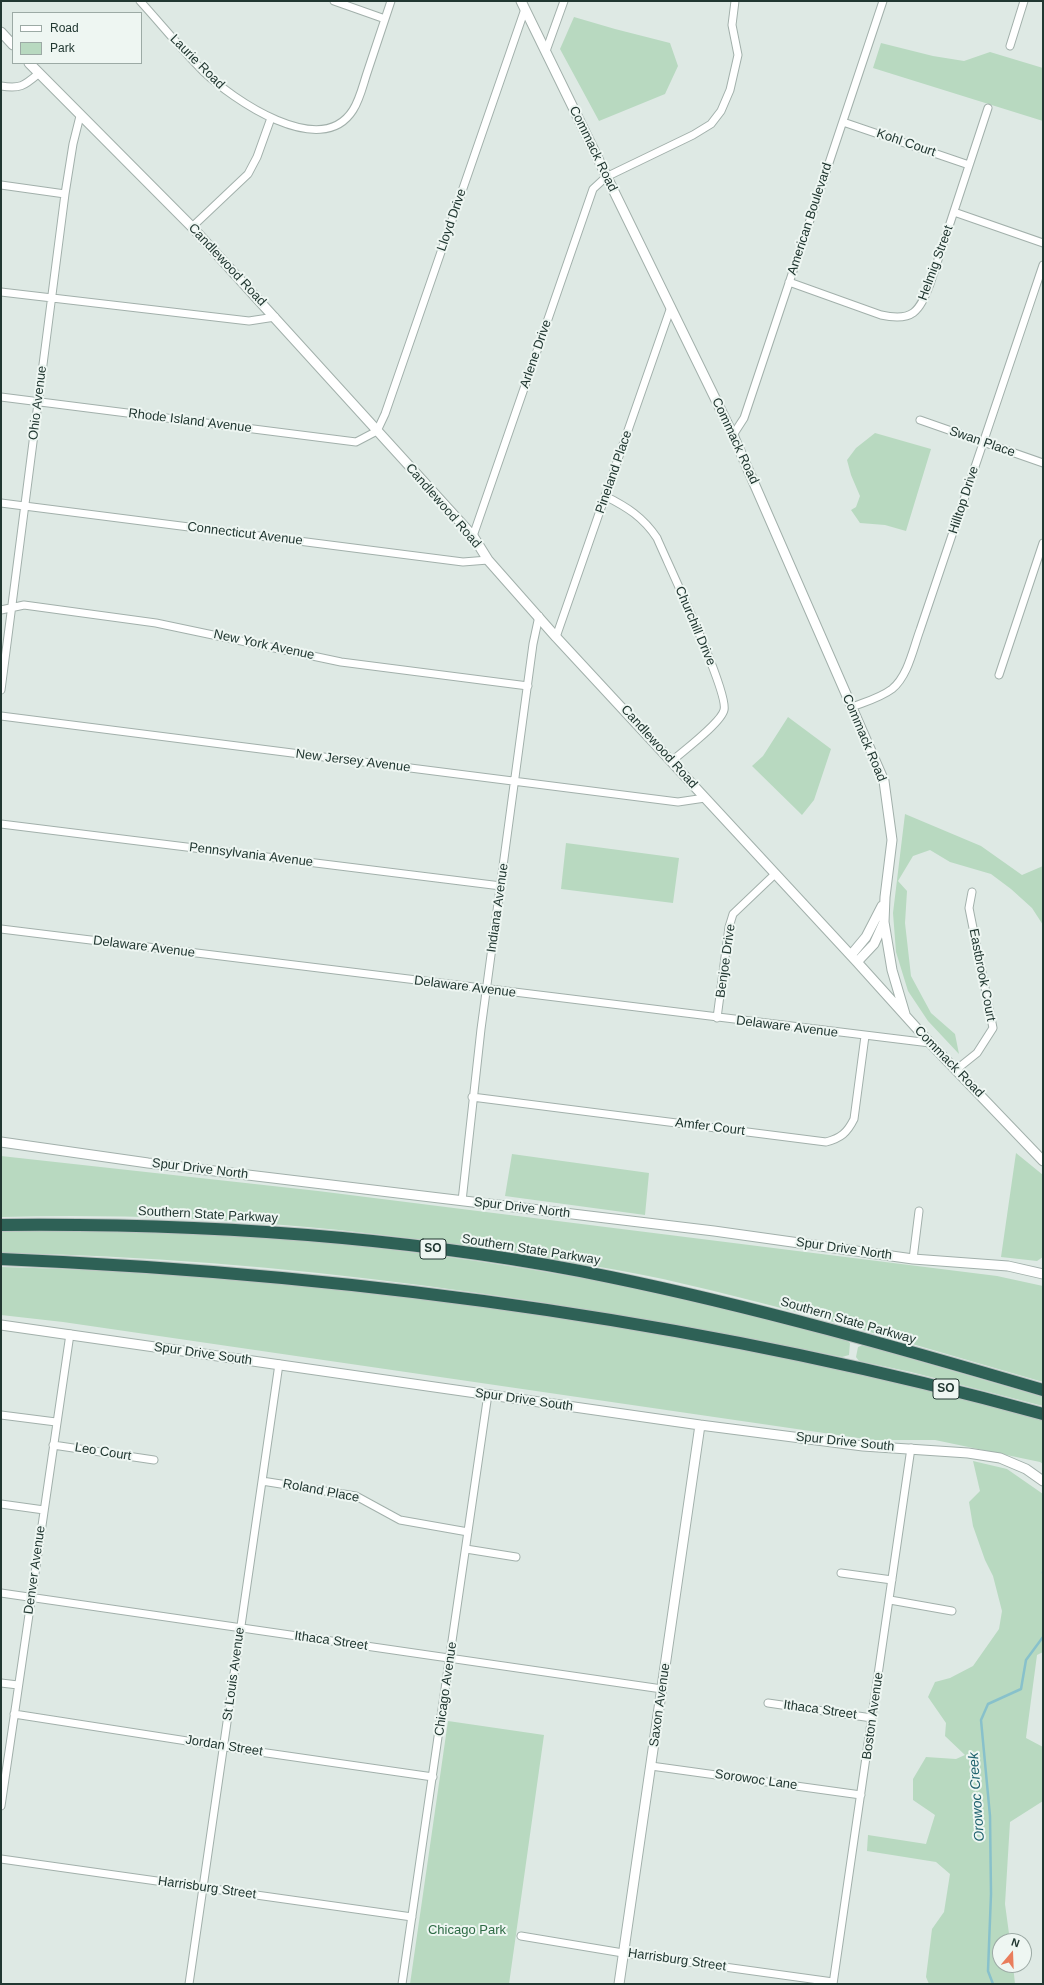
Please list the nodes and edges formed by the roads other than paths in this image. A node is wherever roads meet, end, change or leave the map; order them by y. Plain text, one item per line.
1 (140, 1) edge
2 (334, 1) edge
3 (391, 1) edge
4 (564, 1) edge
5 (735, 1) edge
6 (883, 1) edge
7 (1024, 1) edge
8 (523, 5) edge
9 (385, 19) junction
10 (1, 32) edge
11 (12, 44) edge
12 (1010, 46) dead end
13 (546, 51) junction
14 (30, 64) edge
15 (38, 74) junction
16 (1, 86) edge
17 (988, 108) dead end
18 (80, 116) junction
19 (271, 118) junction
20 (843, 122) junction
21 (969, 165) junction
22 (606, 177) junction
23 (1, 185) edge
24 (65, 194) junction
25 (954, 212) junction
26 (192, 227) junction
27 (1043, 242) edge
28 (1043, 265) edge
29 (789, 282) junction
30 (1, 292) edge
31 (52, 299) junction
32 (671, 307) junction
33 (275, 317) junction
34 (1, 397) edge
35 (39, 402) junction
36 (920, 420) dead end
37 (377, 430) junction
38 (733, 435) junction
39 (983, 442) junction
40 (1043, 463) edge
41 (605, 496) junction
42 (1, 503) edge
43 (25, 506) junction
44 (472, 536) junction
45 (1043, 543) edge
46 (488, 560) junction
47 (12, 608) junction
48 (1, 610) edge
49 (539, 616) junction
50 (556, 637) junction
51 (999, 675) dead end
52 (528, 686) junction
53 (1, 690) edge
54 (852, 707) junction
55 (1, 716) edge
56 (672, 761) junction
57 (515, 781) junction
58 (705, 798) junction
59 (1, 824) edge
60 (775, 874) junction
61 (501, 886) junction
62 (972, 892) dead end
63 (885, 897) junction
64 (884, 922) junction
65 (1, 929) edge
66 (854, 958) junction
67 (487, 990) junction
68 (906, 1016) junction
69 (718, 1018) junction
70 (864, 1036) junction
71 (930, 1043) junction
72 (957, 1069) junction
73 (472, 1097) junction
74 (1, 1142) edge
75 (1043, 1161) edge
76 (462, 1201) junction
77 (919, 1211) dead end
78 (1, 1225) edge
79 (1, 1259) edge
80 (913, 1259) junction
81 (1042, 1273) edge
82 (1, 1325) edge
83 (70, 1334) junction
84 (279, 1364) junction
85 (1043, 1390) edge
86 (488, 1394) junction
87 (1043, 1414) edge
88 (1, 1415) edge
89 (56, 1422) junction
90 (700, 1426) junction
91 (53, 1445) junction
92 (911, 1448) junction
93 (154, 1460) dead end
94 (1043, 1480) edge
95 (262, 1481) junction
96 (1, 1504) edge
97 (44, 1510) junction
98 (468, 1532) junction
99 (466, 1549) junction
100 (516, 1557) dead end
101 (841, 1573) dead end
102 (892, 1580) junction
103 (1, 1593) edge
104 (31, 1597) junction
105 (890, 1600) junction
106 (952, 1611) dead end
107 (241, 1628) junction
108 (450, 1658) junction
109 (1, 1683) edge
110 (18, 1685) junction
111 (662, 1689) junction
112 (768, 1702) dead end
113 (14, 1714) junction
114 (872, 1718) junction
115 (224, 1746) junction
116 (651, 1766) junction
117 (4, 1770) edge
118 (433, 1776) junction
119 (861, 1795) junction
120 (1, 1806) edge
121 (1, 1860) edge
122 (203, 1888) junction
123 (412, 1917) junction
124 (521, 1936) dead end
125 (623, 1953) junction
126 (833, 1983) edge
127 (189, 1984) edge
128 (402, 1984) edge
129 (618, 1984) edge

1 - 19 street, Laurie Road
2 - 9 street
3 - 9 street, Laurie Road
4 - 13 street
5 - 22 street
6 - 20 street, American Boulevard
7 - 12 street
8 - 13 street, Commack Road
8 - 37 street, Lloyd Drive
9 - 19 street, Laurie Road
10 - 11 street
13 - 22 street, Commack Road
14 - 15 street, Candlewood Road
15 - 16 street
15 - 18 street, Candlewood Road
17 - 21 street, Helmig Street
18 - 24 street, Ohio Avenue
18 - 26 street, Candlewood Road
19 - 26 street
20 - 21 street, Kohl Court
20 - 29 street, American Boulevard
21 - 25 street, Helmig Street
22 - 32 street, Commack Road
22 - 44 street, Arlene Drive
23 - 24 street
24 - 31 street, Ohio Avenue
25 - 27 street
25 - 29 street, Helmig Street
26 - 33 street, Candlewood Road
28 - 39 street, Hilltop Drive
29 - 38 street, American Boulevard
30 - 31 street
31 - 33 street
31 - 35 street, Ohio Avenue
32 - 38 street, Commack Road
32 - 41 street, Pineland Place
33 - 37 street, Candlewood Road
34 - 35 street, Rhode Island Avenue
35 - 37 street, Rhode Island Avenue
35 - 43 street, Ohio Avenue
36 - 39 street, Swan Place
37 - 44 street, Candlewood Road
38 - 54 street, Commack Road
39 - 40 street, Swan Place
39 - 54 street, Hilltop Drive
41 - 50 street, Pineland Place
41 - 56 street, Churchill Drive
42 - 43 street, Connecticut Avenue
43 - 46 street, Connecticut Avenue
43 - 47 street, Ohio Avenue
44 - 46 street, Candlewood Road
45 - 51 street
46 - 49 street, Candlewood Road
47 - 48 street, New York Avenue
47 - 52 street, New York Avenue
47 - 53 street, Ohio Avenue
49 - 50 street, Candlewood Road
49 - 52 street, Indiana Avenue
50 - 56 street, Candlewood Road
52 - 57 street, Indiana Avenue
54 - 63 street, Commack Road
55 - 57 street, New Jersey Avenue
56 - 58 street, Candlewood Road
57 - 58 street, New Jersey Avenue
57 - 61 street, Indiana Avenue
58 - 60 street, Candlewood Road
59 - 61 street, Pennsylvania Avenue
60 - 66 street, Candlewood Road
60 - 69 street, Benjoe Drive
61 - 67 street, Indiana Avenue
62 - 72 street, Eastbrook Court
63 - 64 street, Commack Road
63 - 66 street, Commack Road
64 - 66 street, Commack Road
64 - 68 street
65 - 67 street, Delaware Avenue
66 - 68 street, Commack Road
67 - 69 street, Delaware Avenue
67 - 73 street, Indiana Avenue
68 - 71 street, Commack Road
69 - 70 street, Delaware Avenue
70 - 71 street, Delaware Avenue
70 - 73 street, Amfer Court
71 - 72 street, Commack Road
72 - 75 street, Commack Road
73 - 76 street, Indiana Avenue
74 - 76 street, Spur Drive North
76 - 80 street, Spur Drive North
77 - 80 street
78 - 85 highway, Southern State Parkway / SO
79 - 87 highway, SO
80 - 81 street, Spur Drive North
82 - 83 street, Spur Drive South
83 - 84 street, Spur Drive South
83 - 89 street, Denver Avenue
84 - 86 street, Spur Drive South
84 - 95 street, St Louis Avenue
86 - 90 street, Spur Drive South
86 - 98 street, Chicago Avenue
88 - 89 street
89 - 91 street, Denver Avenue
90 - 92 street, Spur Drive South
90 - 111 street, Saxon Avenue
91 - 93 street, Leo Court
91 - 97 street, Denver Avenue
92 - 94 street, Spur Drive South
92 - 102 street, Boston Avenue
95 - 98 street, Roland Place
95 - 107 street, St Louis Avenue
96 - 97 street
97 - 104 street, Denver Avenue
98 - 99 street, Chicago Avenue
99 - 100 street
99 - 108 street, Chicago Avenue
101 - 102 street
102 - 105 street, Boston Avenue
103 - 104 street, Ithaca Street
104 - 107 street, Ithaca Street
104 - 110 street, Denver Avenue
105 - 106 street
105 - 114 street, Boston Avenue
107 - 108 street, Ithaca Street
107 - 115 street, St Louis Avenue
108 - 111 street, Ithaca Street
108 - 118 street, Chicago Avenue
109 - 110 street
110 - 113 street, Denver Avenue
111 - 116 street, Saxon Avenue
112 - 114 street, Ithaca Street
113 - 115 street, Jordan Street
113 - 117 street, Denver Avenue
114 - 119 street, Boston Avenue
115 - 118 street, Jordan Street
115 - 122 street, St Louis Avenue
116 - 119 street, Sorowoc Lane
116 - 125 street, Saxon Avenue
117 - 120 street, Denver Avenue
118 - 123 street, Chicago Avenue
119 - 126 street, Boston Avenue
121 - 122 street, Harrisburg Street
122 - 123 street, Harrisburg Street
122 - 127 street, St Louis Avenue
123 - 128 street, Chicago Avenue
124 - 125 street, Harrisburg Street
125 - 126 street, Harrisburg Street
125 - 129 street, Saxon Avenue

